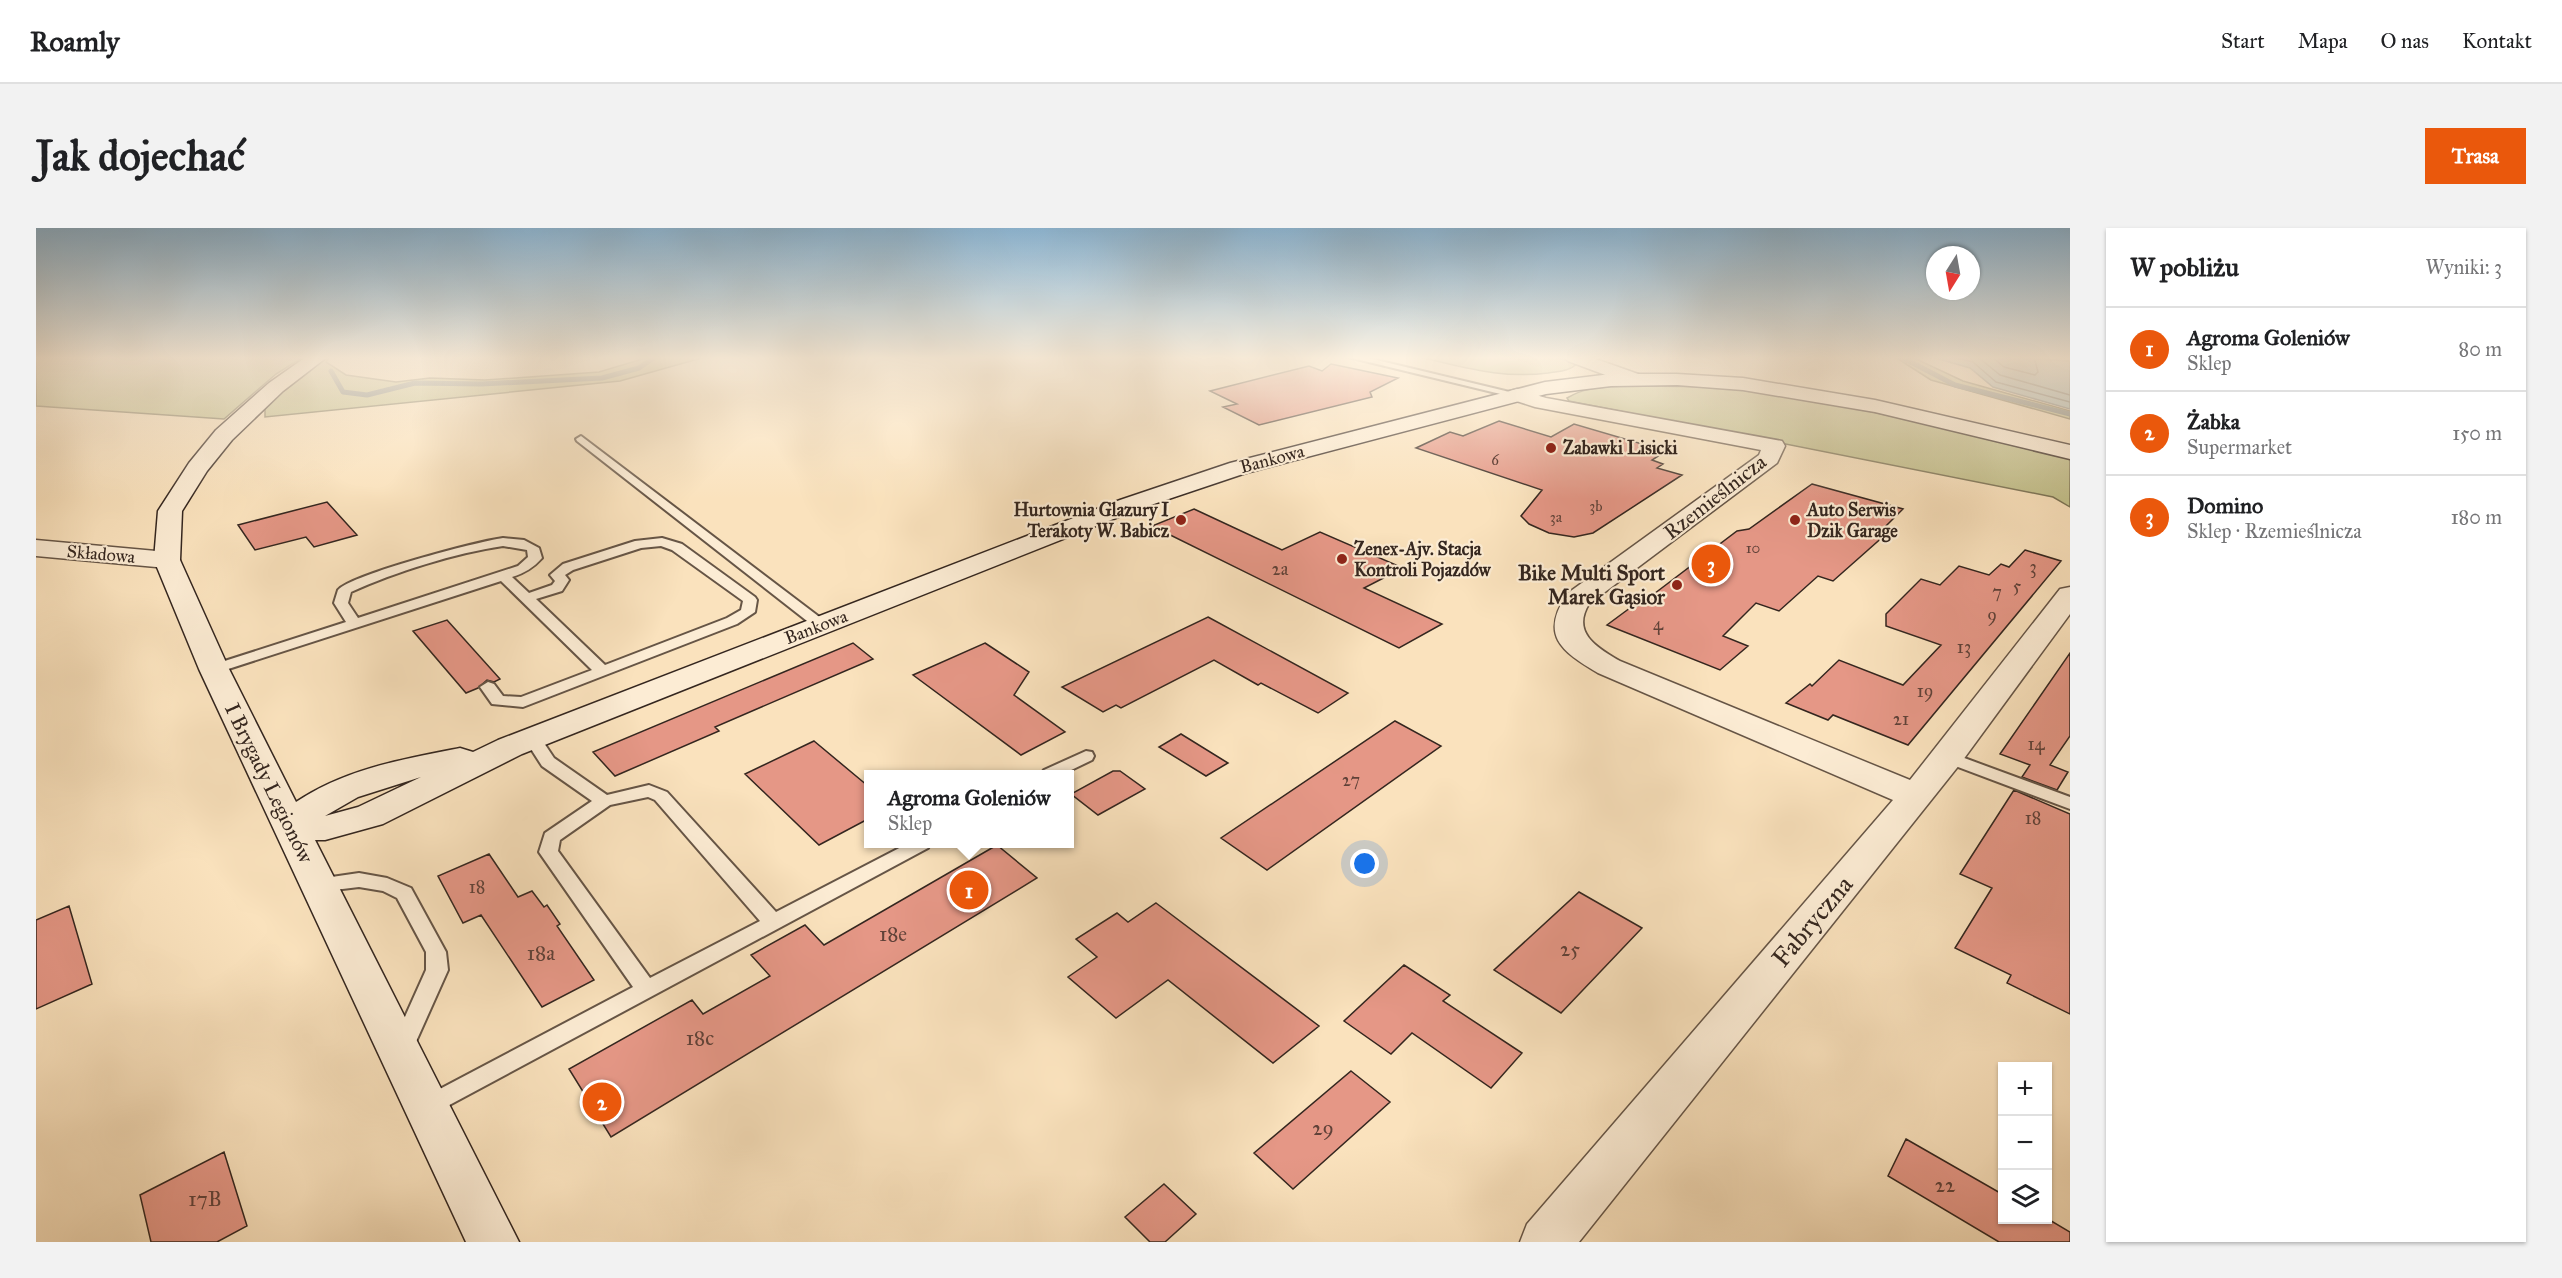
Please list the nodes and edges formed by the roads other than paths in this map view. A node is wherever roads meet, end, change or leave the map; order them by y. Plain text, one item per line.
1 (257, 404) edge
2 (1481, 404) edge
3 (1549, 404) edge
4 (1857, 404) edge
5 (581, 439) dead end
6 (2070, 452) edge
7 (36, 548) edge
8 (167, 560) junction
9 (504, 576) junction
10 (2070, 595) edge
11 (527, 598) junction
12 (354, 623) junction
13 (821, 625) junction
14 (214, 669) junction
15 (602, 671) junction
16 (488, 687) dead end
17 (521, 742) junction
18 (1086, 756) dead end
19 (1948, 757) junction
20 (1058, 770) edge
21 (268, 782) junction
22 (348, 786) junction
23 (1916, 796) junction
24 (604, 801) junction
25 (2070, 803) edge
26 (370, 816) junction
27 (291, 827) junction
28 (912, 848) edge
29 (318, 883) junction
30 (773, 922) junction
31 (646, 989) junction
32 (400, 1052) junction
33 (427, 1107) junction
34 (493, 1242) edge
35 (1546, 1242) edge

1 - 8 street, I Brygady Legionów
2 - 13 street, Bankowa
3 - 23 street, Rzemieślnicza
4 - 6 street, Bankowa
5 - 13 lane
7 - 8 street, Składowa
8 - 14 street, I Brygady Legionów
9 - 11 lane
9 - 12 lane
9 - 12 lane
10 - 19 street, Fabryczna
11 - 15 lane
11 - 15 lane
12 - 14 lane
13 - 17 street, Bankowa
14 - 21 street, I Brygady Legionów
15 - 16 lane
17 - 22 street, Bankowa
17 - 24 lane
17 - 26 street, Bankowa
18 - 20 lane
19 - 23 street, Fabryczna
19 - 25 lane
21 - 22 street, Bankowa
21 - 27 street, I Brygady Legionów
22 - 27 street, Bankowa
23 - 35 street, Fabryczna
24 - 30 lane
24 - 31 lane
26 - 27 street, Bankowa
26 - 29 street, Bankowa
27 - 29 street, I Brygady Legionów
28 - 30 lane
29 - 32 street, I Brygady Legionów
29 - 32 lane
30 - 31 lane
31 - 33 lane
32 - 33 street, I Brygady Legionów
33 - 34 street, I Brygady Legionów

